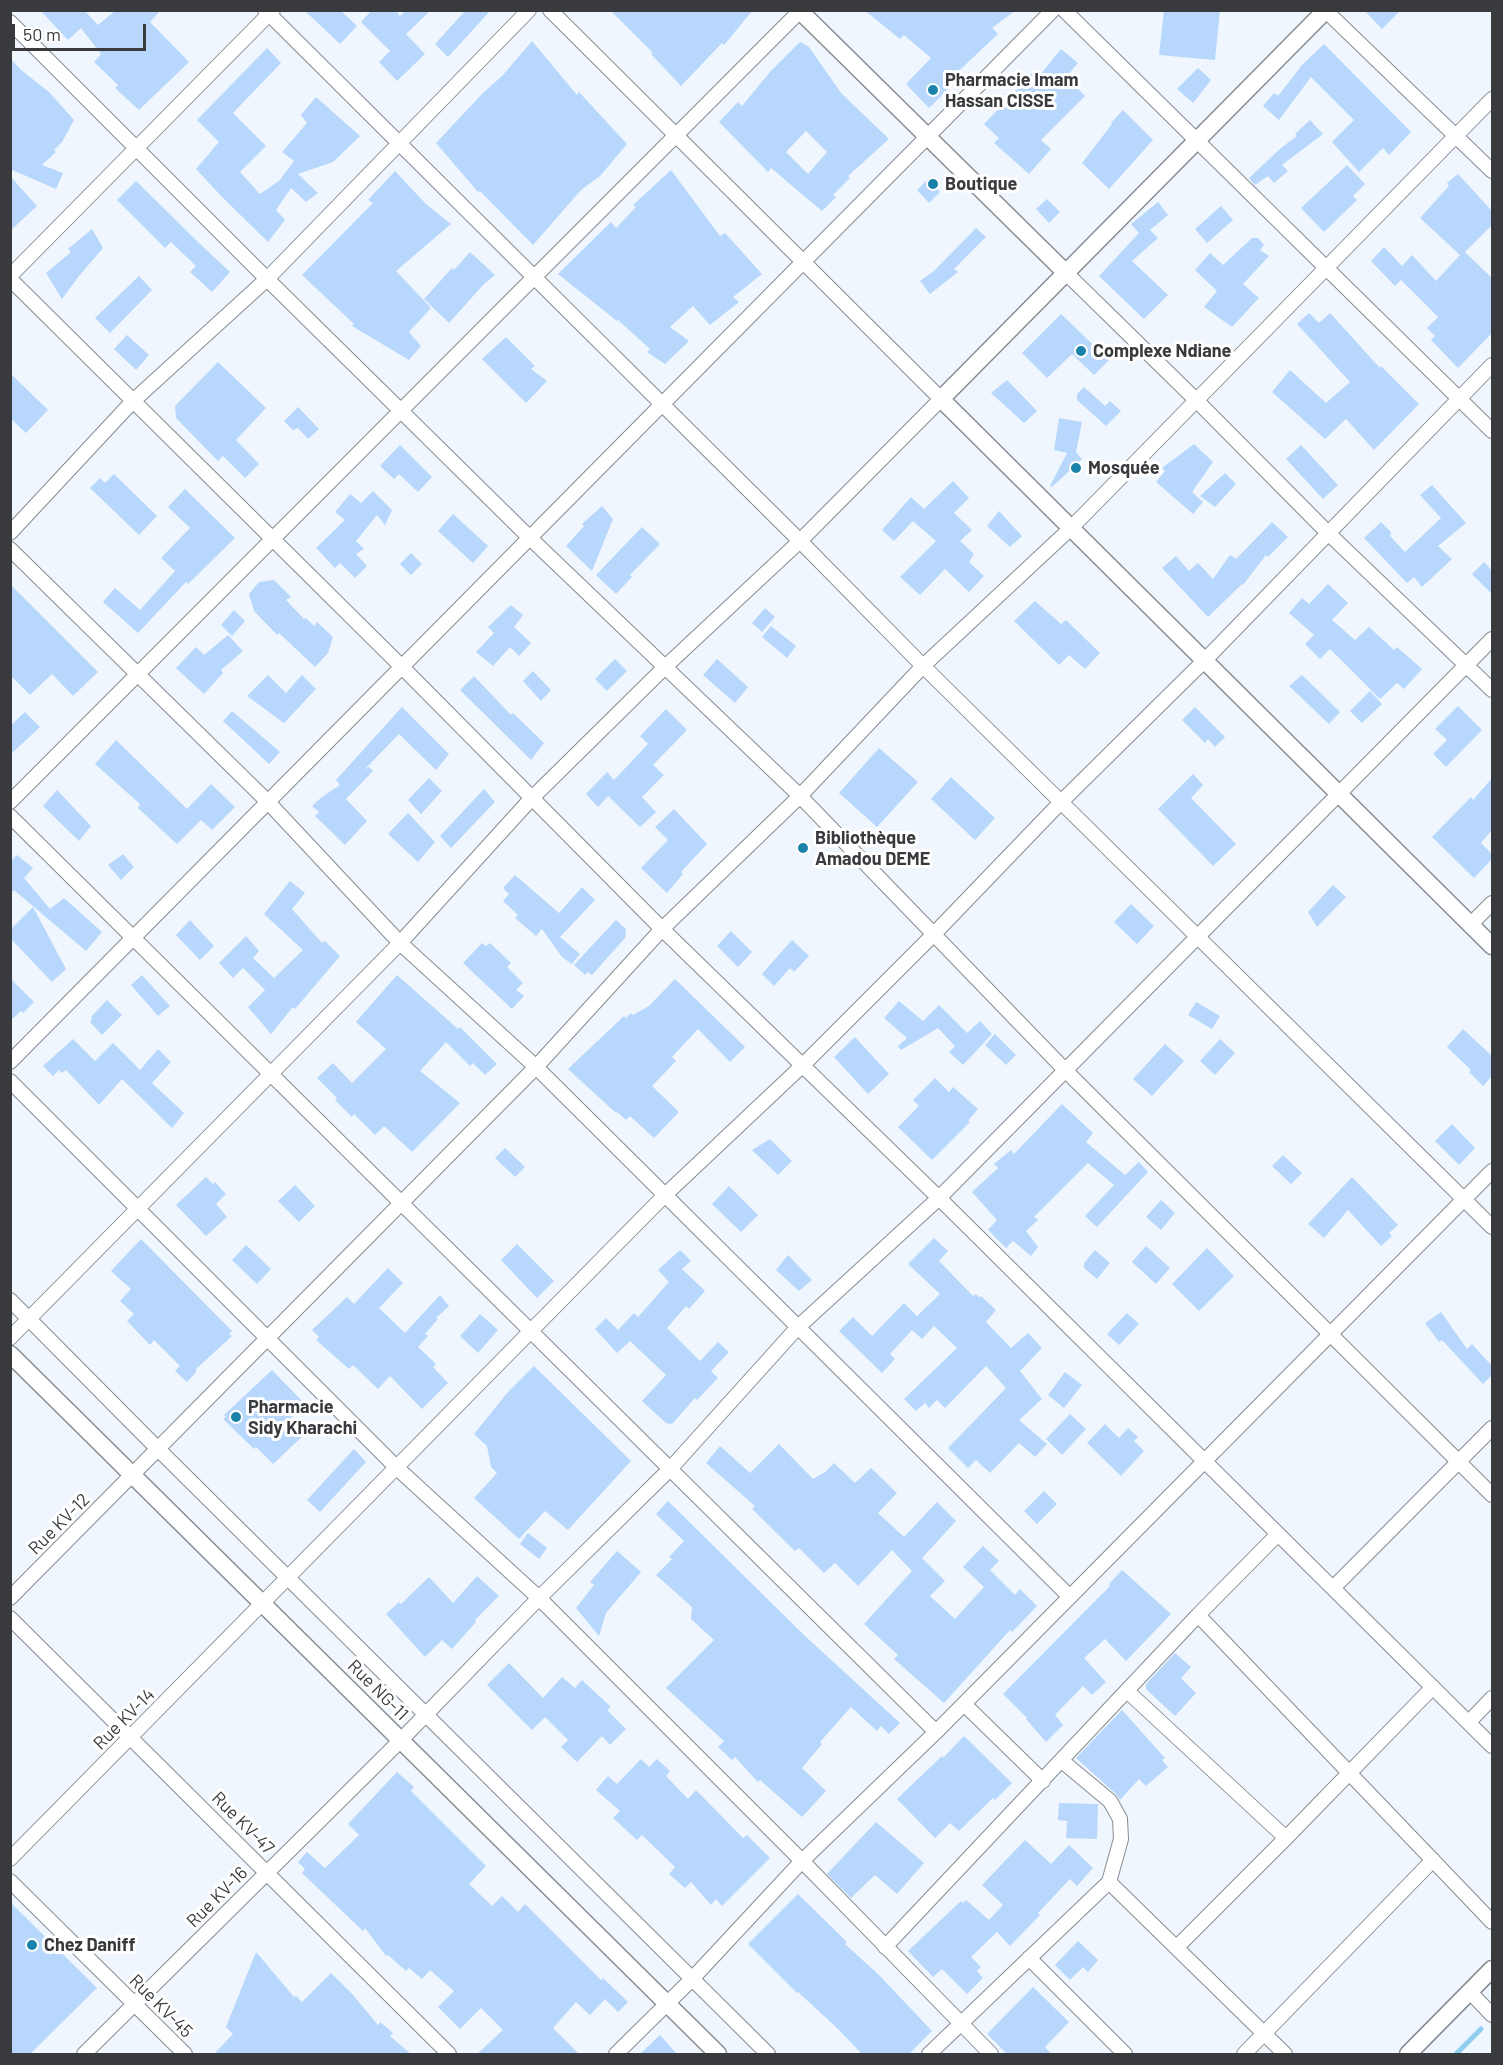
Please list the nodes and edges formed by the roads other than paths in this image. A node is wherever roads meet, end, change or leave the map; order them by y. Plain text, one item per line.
1 (529, 10) edge
2 (550, 10) edge
3 (1053, 10) edge
4 (1064, 10) edge
5 (800, 11) edge
6 (1325, 11) edge
7 (269, 12) edge
8 (10, 22) edge
9 (1492, 99) edge
10 (1456, 135) junction
11 (676, 136) junction
12 (928, 137) junction
13 (1197, 141) junction
14 (399, 143) junction
15 (137, 148) junction
16 (1492, 171) edge
17 (803, 263) junction
18 (1327, 270) junction
19 (1066, 273) junction
20 (10, 277) edge
21 (534, 278) junction
22 (267, 279) junction
23 (1492, 365) edge
24 (1459, 397) junction
25 (941, 399) junction
26 (133, 401) junction
27 (1197, 401) junction
28 (663, 405) junction
29 (402, 410) junction
30 (1492, 431) edge
31 (1071, 528) junction
32 (10, 533) edge
33 (1328, 533) junction
34 (530, 538) junction
35 (273, 539) junction
36 (800, 541) junction
37 (10, 549) edge
38 (1492, 639) edge
39 (1205, 660) junction
40 (1467, 665) junction
41 (923, 666) junction
42 (402, 667) junction
43 (665, 667) junction
44 (139, 674) junction
45 (1492, 690) edge
46 (1339, 794) junction
47 (800, 796) junction
48 (531, 799) junction
49 (10, 802) edge
50 (268, 802) junction
51 (1061, 802) junction
52 (10, 816) edge
53 (1492, 903) edge
54 (1471, 924) junction
55 (662, 929) junction
56 (933, 935) junction
57 (1199, 936) junction
58 (134, 938) junction
59 (400, 943) junction
60 (1492, 946) edge
61 (10, 1062) edge
62 (803, 1065) junction
63 (536, 1067) junction
64 (1065, 1070) junction
65 (271, 1074) junction
66 (10, 1081) edge
67 (1492, 1171) edge
68 (665, 1195) junction
69 (939, 1198) junction
70 (1464, 1199) junction
71 (402, 1203) junction
72 (138, 1209) junction
73 (1492, 1227) edge
74 (10, 1300) edge
75 (30, 1318) junction
76 (797, 1328) junction
77 (531, 1331) junction
78 (1330, 1334) junction
79 (10, 1338) edge
80 (268, 1338) junction
81 (10, 1354) edge
82 (1492, 1428) edge
83 (158, 1449) junction
84 (1205, 1461) junction
85 (1459, 1462) junction
86 (397, 1468) junction
87 (670, 1469) junction
88 (132, 1475) junction
89 (1492, 1495) edge
90 (1278, 1534) junction
91 (288, 1578) junction
92 (1333, 1588) junction
93 (1070, 1597) junction
94 (10, 1598) edge
95 (539, 1598) junction
96 (263, 1604) junction
97 (1198, 1615) junction
98 (10, 1618) edge
99 (1433, 1687) junction
100 (1127, 1691) junction
101 (1492, 1698) edge
102 (964, 1704) junction
103 (426, 1715) junction
104 (1469, 1722) junction
105 (936, 1732) junction
106 (131, 1737) junction
107 (401, 1740) junction
108 (1492, 1746) edge
109 (1062, 1761) junction
110 (1349, 1772) junction
111 (1042, 1782) junction
112 (1286, 1838) junction
113 (10, 1859) edge
114 (1433, 1860) junction
115 (802, 1861) junction
116 (267, 1873) junction
117 (10, 1881) edge
118 (1109, 1882) junction
119 (1492, 1922) edge
120 (885, 1947) junction
121 (1177, 1947) junction
122 (1029, 1958) junction
123 (1492, 1969) edge
124 (692, 1979) junction
125 (1470, 1992) junction
126 (667, 2004) junction
127 (135, 2005) junction
128 (1492, 2015) edge
129 (961, 2022) junction
130 (1264, 2034) junction
131 (84, 2055) edge
132 (185, 2055) edge
133 (449, 2055) edge
134 (616, 2055) edge
135 (718, 2055) edge
136 (768, 2055) edge
137 (929, 2055) edge
138 (991, 2055) edge
139 (1125, 2055) edge
140 (1244, 2055) edge
141 (1285, 2055) edge
142 (1408, 2055) edge

1 - 14 street
2 - 11 street
3 - 12 street
4 - 13 street
5 - 11 street
5 - 12 street
6 - 10 street
6 - 13 street
7 - 14 street
7 - 15 street
8 - 15 street
9 - 10 street, Rue KV-12
10 - 16 street
10 - 18 street, Rue KV-12
11 - 17 street
11 - 21 street
12 - 17 street
12 - 19 street
13 - 18 street
13 - 19 street
14 - 21 street
14 - 22 street
15 - 20 street
15 - 22 street
17 - 25 street
17 - 28 street
18 - 24 street
18 - 27 street, Rue KV-12
19 - 25 street
19 - 27 street
20 - 26 street
21 - 28 street
21 - 29 street
22 - 26 street
22 - 29 street
23 - 24 street, Rue KV-14
24 - 30 street
24 - 33 street, Rue KV-14
25 - 31 street
25 - 36 street
26 - 32 street
26 - 35 street
27 - 31 street, Rue KV-12
27 - 33 street
28 - 34 street
28 - 36 street
29 - 34 street
29 - 35 street
31 - 39 street
31 - 41 street, Rue KV-12
33 - 39 street, Rue KV-14
33 - 40 street
34 - 42 street
34 - 43 street
35 - 42 street
35 - 44 street
36 - 41 street
36 - 43 street
37 - 44 street
38 - 40 street, Rue KV-16
39 - 46 street
39 - 51 street, Rue KV-14
40 - 45 street
40 - 46 street, Rue KV-16
41 - 47 street, Rue KV-12
41 - 51 street
42 - 48 street
42 - 50 street
43 - 47 street
43 - 48 street
44 - 49 street
44 - 50 street
46 - 54 street
46 - 57 street, Rue KV-16
47 - 55 street, Rue KV-12
47 - 56 street
48 - 55 street
48 - 59 street
50 - 58 street
50 - 59 street
51 - 56 street, Rue KV-14
51 - 57 street
52 - 58 street
53 - 54 street
54 - 60 street
55 - 62 street
55 - 63 street, Rue KV-12
56 - 62 street, Rue KV-14
56 - 64 street
57 - 64 street, Rue KV-16
57 - 70 street
58 - 61 street
58 - 65 street
59 - 63 street
59 - 65 street
62 - 68 street, Rue KV-14
62 - 69 street
63 - 68 street
63 - 71 street, Rue KV-12
64 - 69 street, Rue KV-16
64 - 78 street
65 - 71 street
65 - 72 street
66 - 72 street
67 - 70 street
68 - 76 street
68 - 77 street, Rue KV-14
69 - 76 street, Rue KV-16
69 - 84 street
70 - 73 street
70 - 78 street
71 - 77 street
71 - 80 street, Rue KV-12
72 - 75 street
72 - 80 street
74 - 75 street
75 - 79 street
75 - 83 street
76 - 87 street, Rue KV-16
76 - 93 street
77 - 86 street, Rue KV-14
77 - 87 street
78 - 84 street
78 - 85 street
80 - 83 street, Rue KV-12
80 - 86 street
81 - 88 street, Rue NG-11
82 - 85 street
83 - 88 street, Rue KV-12
83 - 91 street
84 - 90 street
84 - 93 street
85 - 89 street
85 - 92 street
86 - 91 street, Rue KV-14
86 - 95 street
87 - 95 street, Rue KV-16
87 - 105 street
88 - 94 street, Rue KV-12
88 - 96 street, Rue NG-11
90 - 92 street
90 - 97 street
91 - 96 street, Rue KV-14
91 - 103 street
92 - 99 street
93 - 102 street
95 - 103 street, Rue KV-16
95 - 115 street
96 - 106 street, Rue KV-14
96 - 107 street, Rue NG-11
97 - 100 street
97 - 110 street
98 - 106 street, Rue KV-47
99 - 104 street
99 - 110 street
100 - 109 street
100 - 112 street
101 - 104 street
102 - 105 street
102 - 111 street
103 - 107 street, Rue KV-16
103 - 124 street
104 - 108 street
105 - 115 street
106 - 113 street, Rue KV-14
106 - 116 street, Rue KV-47
107 - 116 street, Rue KV-16
107 - 126 street, Rue NG-11
109 - 111 street
109 - 118 street
110 - 112 street
110 - 114 street
111 - 120 street
112 - 121 street
114 - 119 street
114 - 130 street
115 - 120 street
115 - 124 street
116 - 127 street, Rue KV-16
116 - 133 street, Rue KV-47
117 - 127 street, Rue KV-45
118 - 121 street
118 - 122 street
120 - 129 street
121 - 130 street
122 - 129 street
122 - 139 street
123 - 125 street
124 - 126 street
124 - 136 street
125 - 128 street
125 - 142 street
126 - 134 street
126 - 135 street, Rue NG-11
127 - 131 street, Rue KV-16
127 - 132 street, Rue KV-45
129 - 137 street
129 - 138 street
130 - 140 street
130 - 141 street

